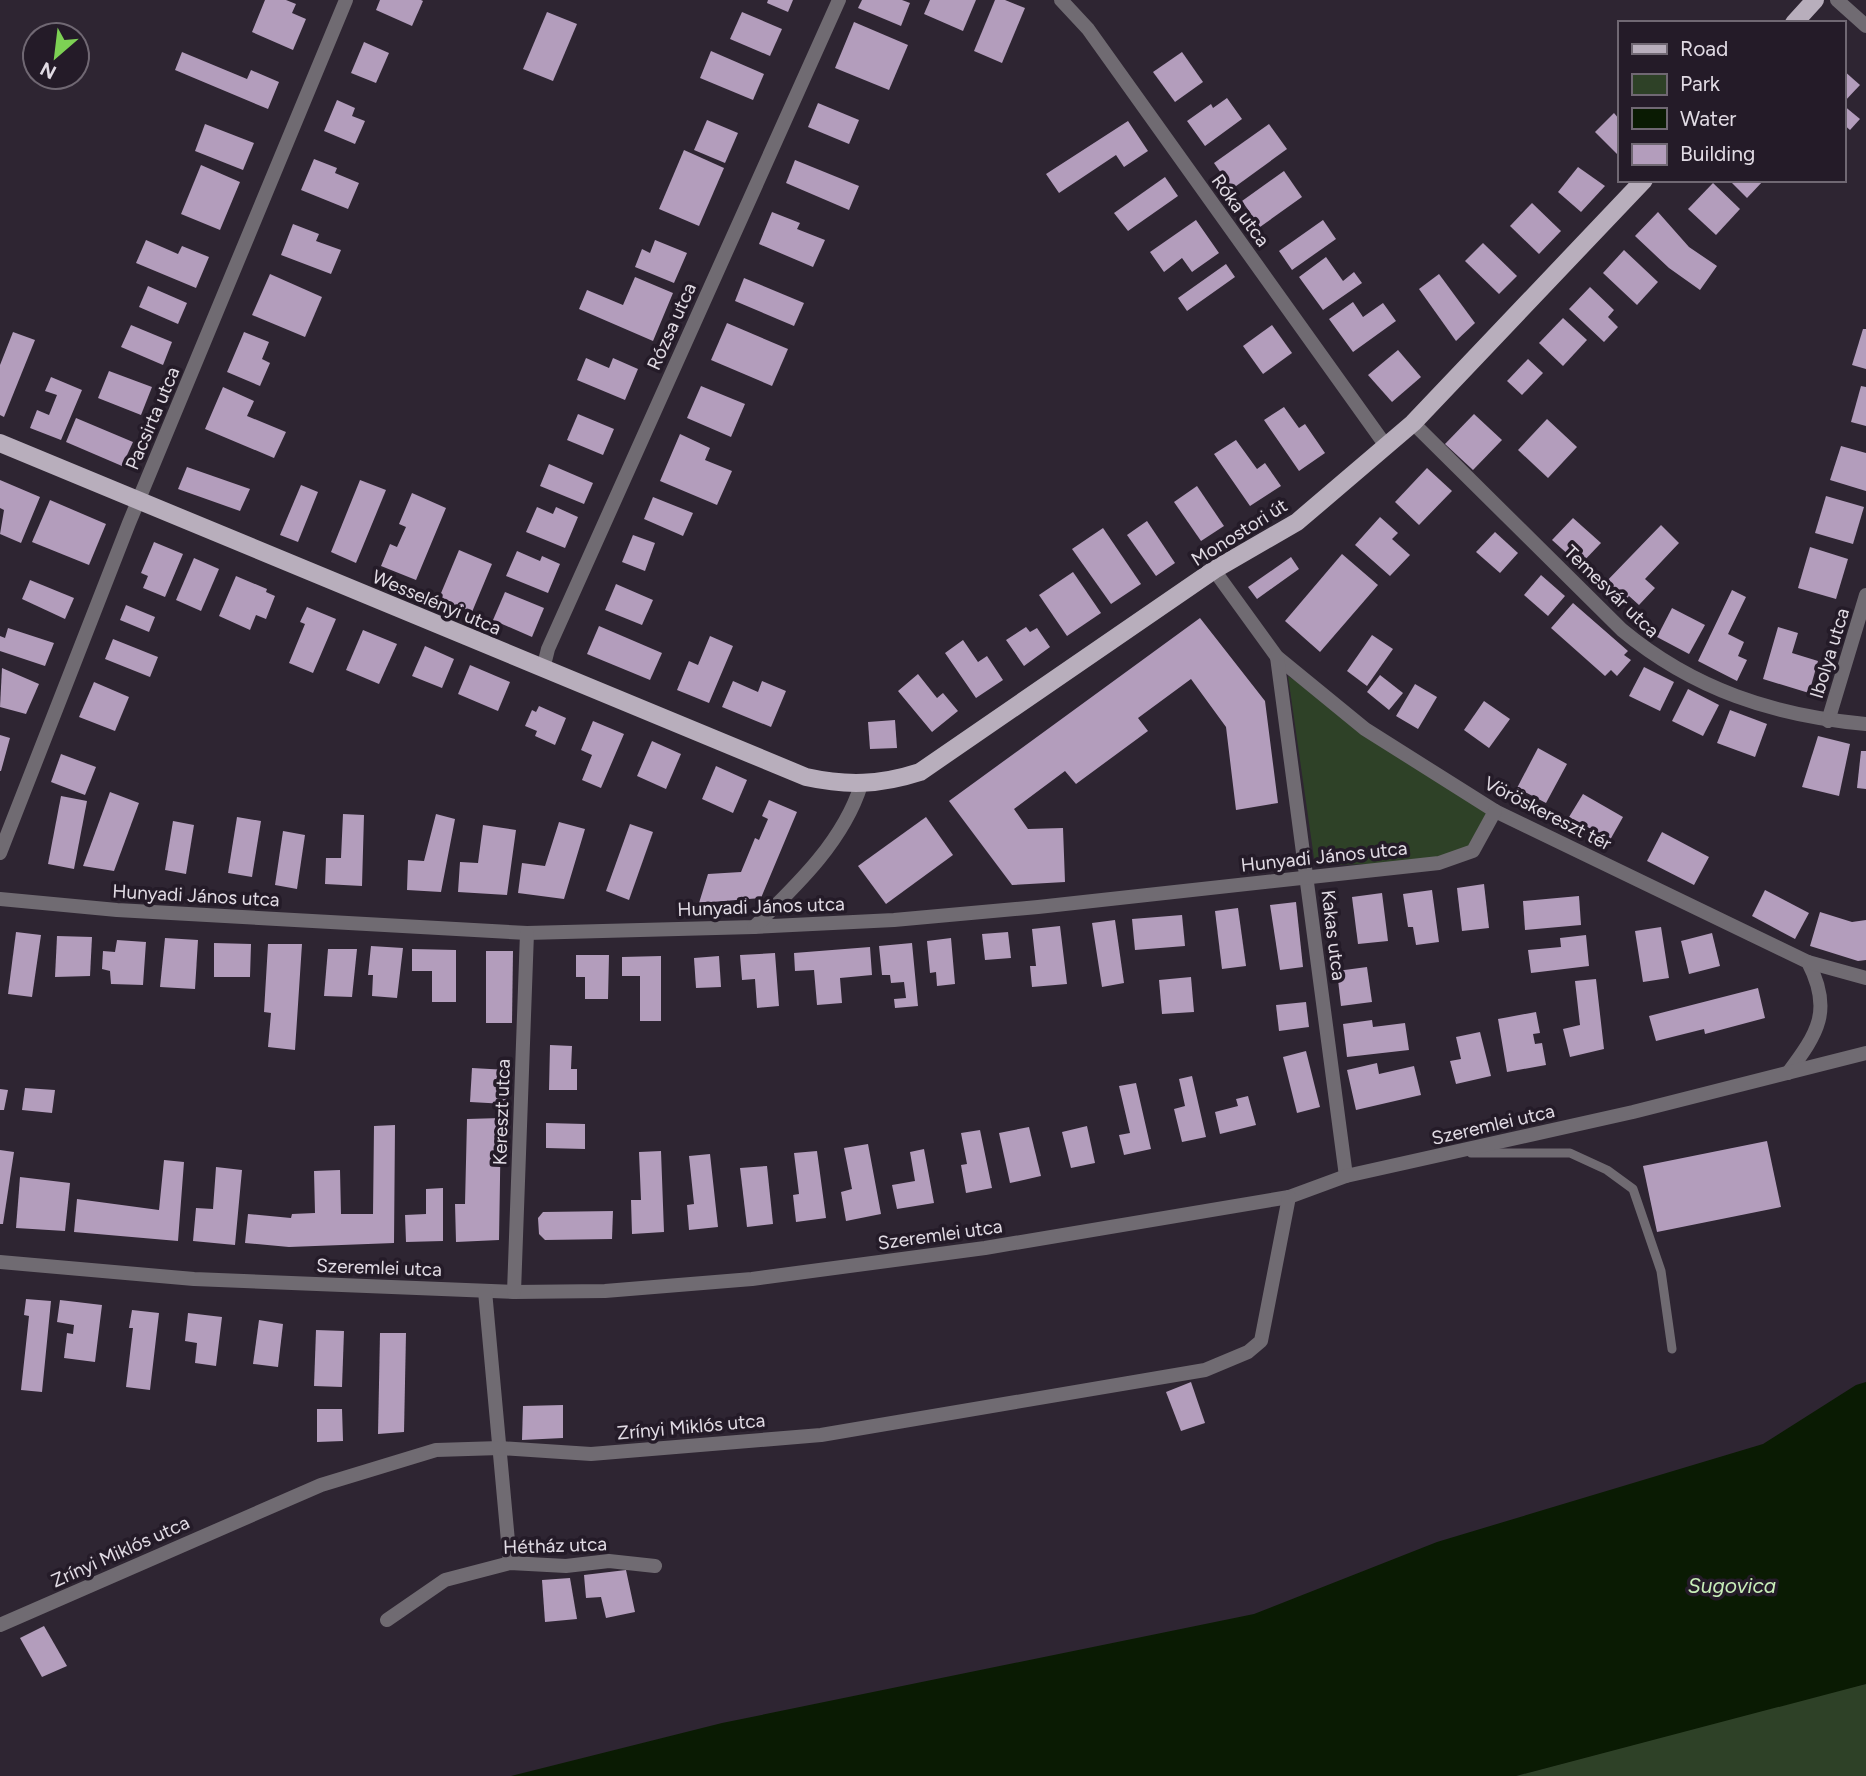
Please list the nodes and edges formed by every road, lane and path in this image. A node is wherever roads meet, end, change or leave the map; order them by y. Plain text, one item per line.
1 (346, 0) edge
2 (839, 0) edge
3 (1062, 0) edge
4 (1815, 0) edge
5 (1836, 0) edge
6 (1796, 21) edge
7 (1866, 26) edge
8 (1642, 182) edge
9 (1413, 423) junction
10 (0, 443) edge
11 (1386, 446) junction
12 (138, 500) junction
13 (1214, 570) junction
14 (1866, 595) edge
15 (1277, 657) junction
16 (543, 669) junction
17 (1828, 721) junction
18 (1866, 724) edge
19 (862, 785) junction
20 (1495, 811) junction
21 (0, 853) edge
22 (1307, 877) junction
23 (0, 899) edge
24 (754, 927) junction
25 (527, 933) junction
26 (1808, 962) junction
27 (1866, 978) edge
28 (1866, 1053) edge
29 (1788, 1073) junction
30 (1450, 1153) junction
31 (1346, 1176) junction
32 (1289, 1197) junction
33 (0, 1262) edge
34 (485, 1291) junction
35 (514, 1292) junction
36 (1672, 1349) dead end
37 (500, 1448) junction
38 (510, 1563) junction
39 (655, 1566) dead end
40 (387, 1620) dead end
41 (0, 1625) edge

1 - 12 street, Pacsirta utca
2 - 16 street, Rózsa utca
3 - 11 street, Róka utca
4 - 6 main road
5 - 7 street
8 - 9 main road, Monostori út
9 - 11 main road, Monostori út
9 - 17 street, Temesvár utca
10 - 12 main road, Wesselényi utca
11 - 13 main road, Monostori út
12 - 16 main road, Wesselényi utca
12 - 21 street, Pacsirta utca
13 - 15 street, Vöröskereszt tér
13 - 19 main road, Monostori út
14 - 17 street, Ibolya utca
15 - 20 street, Vöröskereszt tér
15 - 22 street, Kakas utca
16 - 19 main road, Wesselényi utca
17 - 18 street, Temesvár utca
19 - 24 street
20 - 22 street, Hunyadi János utca
20 - 26 street, Vöröskereszt tér
22 - 24 street, Hunyadi János utca
22 - 31 street, Kakas utca
23 - 25 street, Hunyadi János utca
24 - 25 street, Hunyadi János utca
25 - 35 street, Kereszt utca
26 - 27 street, Vöröskereszt tér
26 - 29 street
28 - 29 street, Szeremlei utca
29 - 30 street, Szeremlei utca
30 - 31 street, Szeremlei utca
30 - 36 lane
31 - 32 street, Szeremlei utca
32 - 35 street, Szeremlei utca
32 - 37 street, Zrínyi Miklós utca
33 - 34 street, Szeremlei utca
34 - 35 street, Szeremlei utca
34 - 37 street
37 - 38 street
37 - 41 street, Zrínyi Miklós utca
38 - 39 street, Hétház utca
38 - 40 street, Hétház utca

